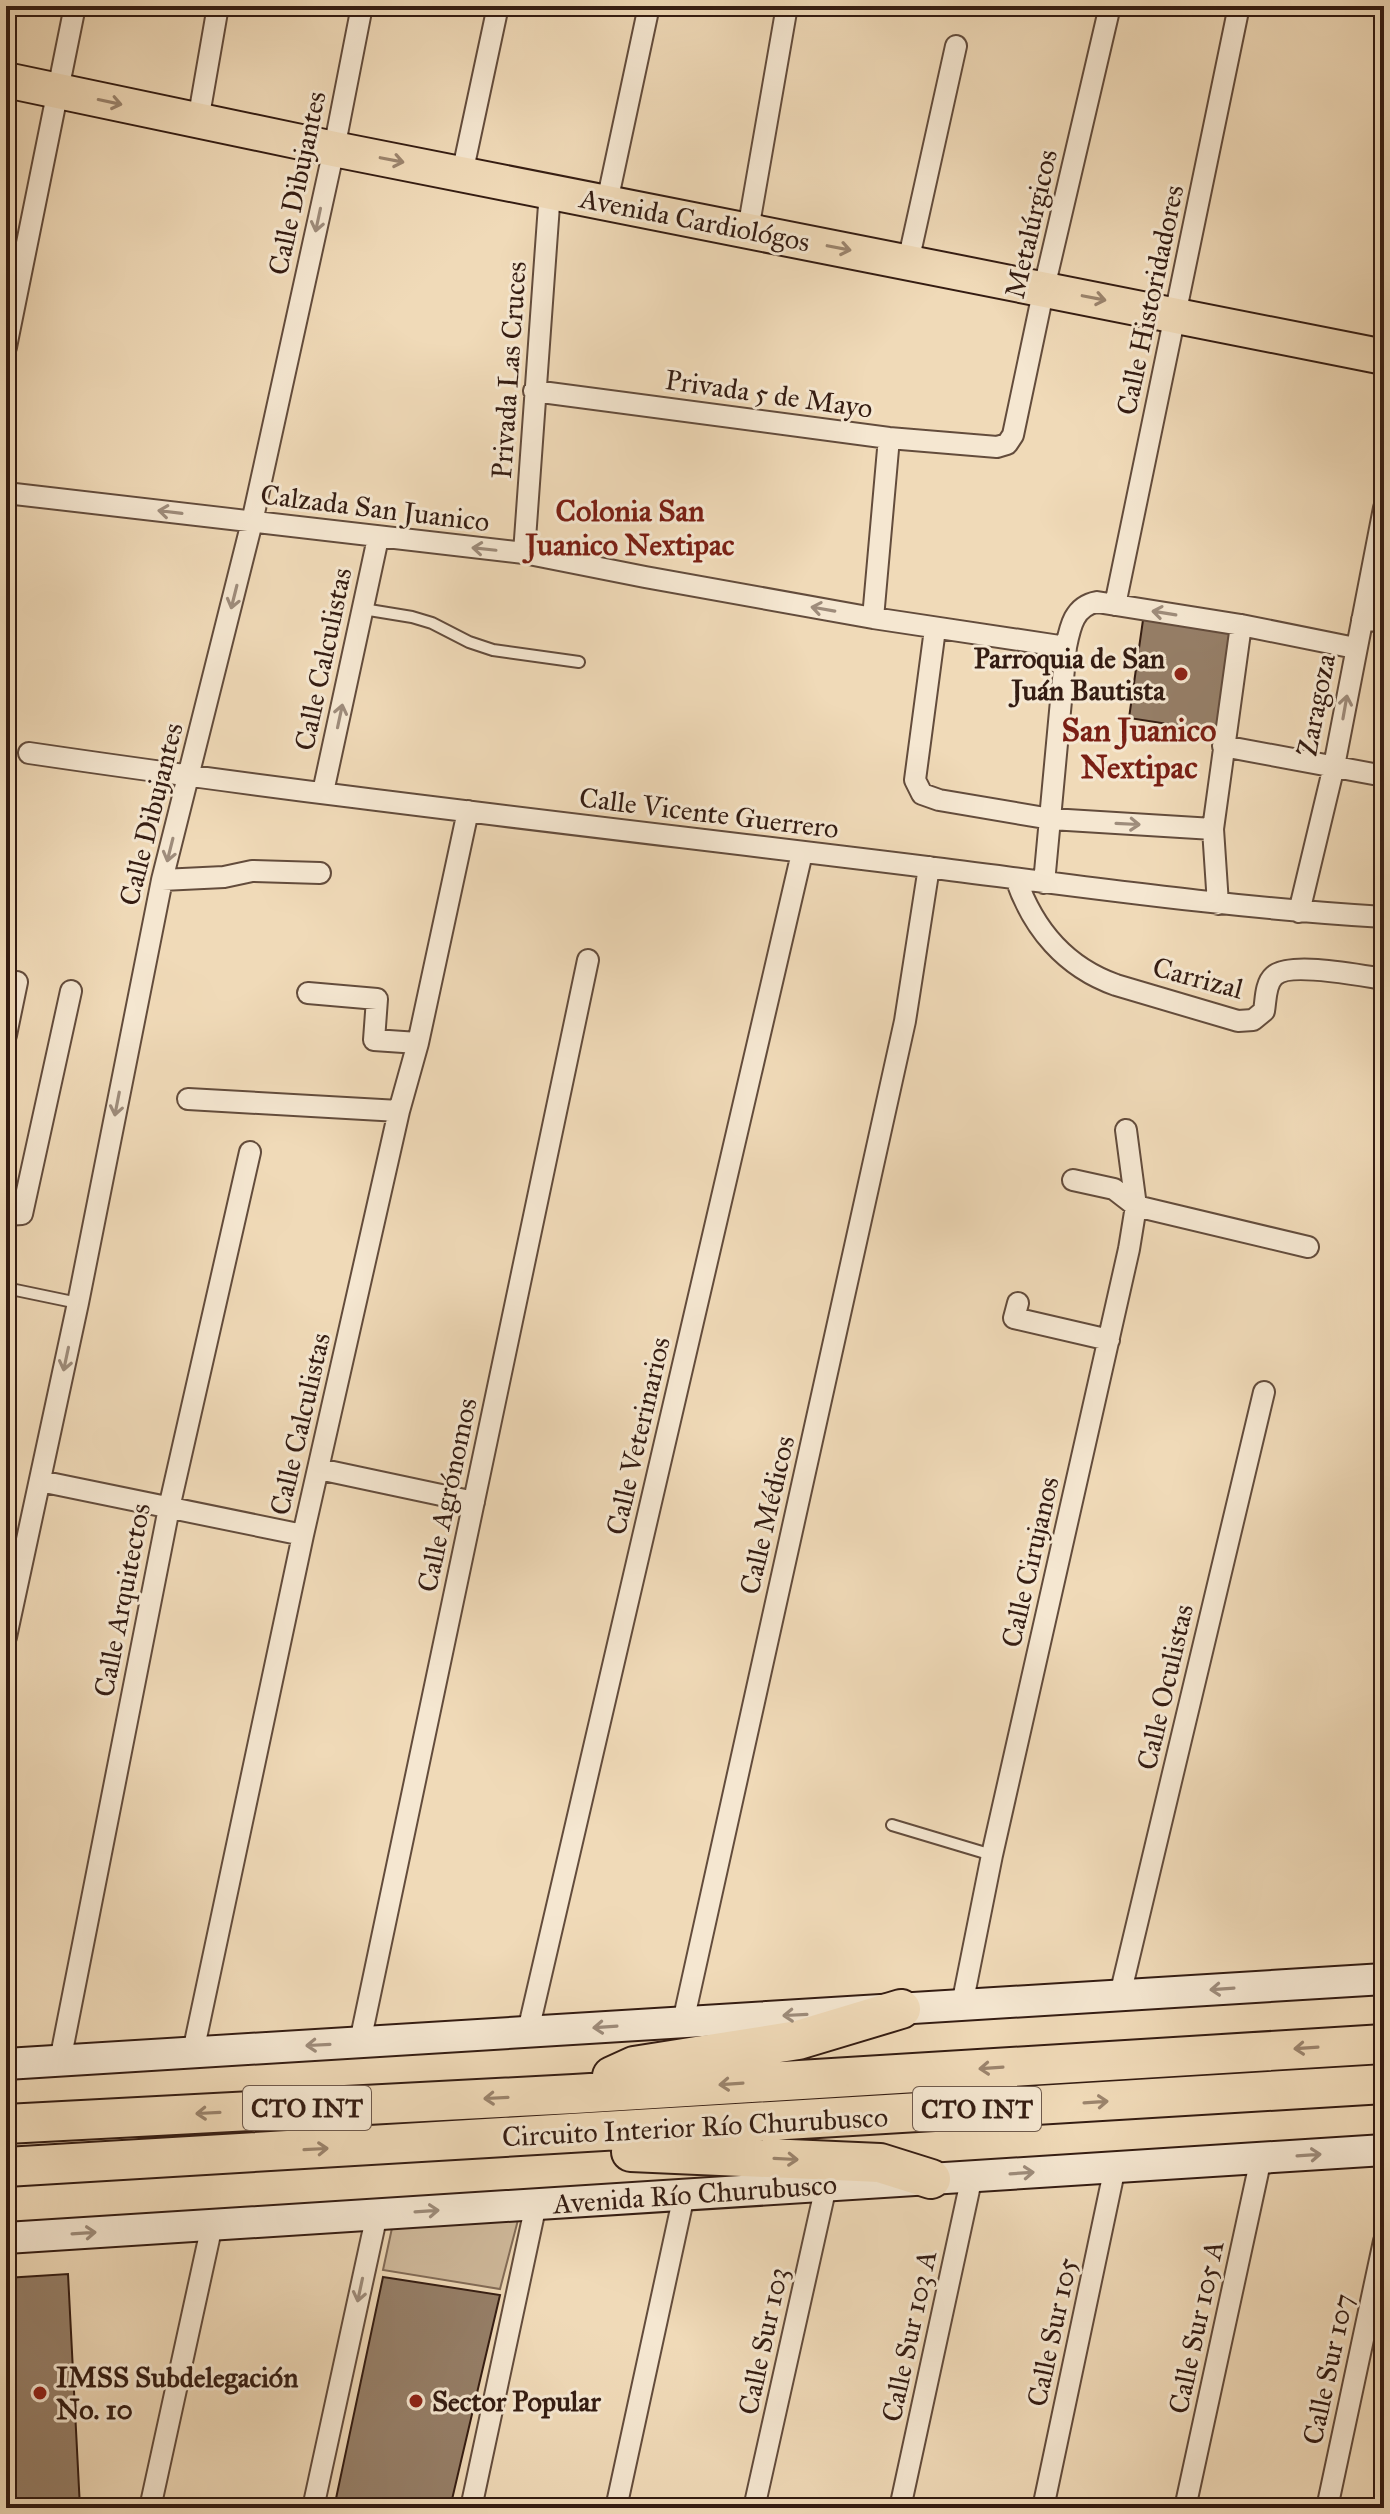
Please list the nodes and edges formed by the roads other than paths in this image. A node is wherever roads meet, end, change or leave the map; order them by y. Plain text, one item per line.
1 (75, 6) edge
2 (218, 6) edge
3 (362, 6) edge
4 (498, 6) edge
5 (649, 6) edge
6 (787, 6) edge
7 (1110, 6) edge
8 (1239, 6) edge
9 (956, 46) dead end
10 (6, 80) edge
11 (57, 91) junction
12 (198, 121) junction
13 (334, 149) junction
14 (462, 174) junction
15 (550, 191) junction
16 (607, 202) junction
17 (748, 230) junction
18 (908, 262) junction
19 (1044, 288) junction
20 (1176, 315) junction
21 (6, 347) edge
22 (1384, 357) edge
23 (534, 391) junction
24 (889, 438) junction
25 (997, 447) joint
26 (6, 493) edge
27 (1384, 508) edge
28 (252, 522) junction
29 (378, 538) junction
30 (524, 553) junction
31 (1115, 605) junction
32 (363, 609) junction
33 (873, 618) junction
34 (1362, 620) junction
35 (1384, 621) edge
36 (1241, 625) junction
37 (935, 629) junction
38 (1066, 647) junction
39 (1355, 648) junction
40 (579, 662) dead end
41 (1223, 746) junction
42 (29, 753) dead end
43 (1334, 766) junction
44 (1384, 776) edge
45 (189, 777) junction
46 (323, 792) junction
47 (468, 811) junction
48 (1051, 819) junction
49 (1213, 829) junction
50 (802, 853) junction
51 (929, 867) junction
52 (320, 873) dead end
53 (1016, 879) junction
54 (162, 880) junction
55 (1044, 883) junction
56 (1218, 904) junction
57 (1299, 912) junction
58 (1384, 917) edge
59 (588, 960) dead end
60 (1384, 979) edge
61 (17, 982) dead end
62 (71, 991) dead end
63 (308, 993) dead end
64 (6, 1035) edge
65 (418, 1043) junction
66 (188, 1099) dead end
67 (399, 1111) junction
68 (1126, 1130) dead end
69 (250, 1152) dead end
70 (1073, 1180) dead end
71 (1136, 1206) junction
72 (14, 1215) edge
73 (1308, 1247) dead end
74 (6, 1288) edge
75 (78, 1303) junction
76 (1018, 1303) dead end
77 (1109, 1340) junction
78 (1264, 1392) dead end
79 (319, 1469) junction
80 (40, 1481) junction
81 (474, 1502) junction
82 (169, 1508) junction
83 (303, 1535) junction
84 (6, 1637) edge
85 (892, 1825) dead end
86 (992, 1855) junction
87 (1384, 1979) edge
88 (1120, 1995) junction
89 (962, 2005) junction
90 (901, 2009) junction
91 (683, 2022) junction
92 (528, 2031) junction
93 (360, 2042) junction
94 (1384, 2044) edge
95 (193, 2052) junction
96 (60, 2061) junction
97 (6, 2064) edge
98 (1384, 2084) edge
99 (574, 2094) junction
100 (6, 2124) edge
101 (571, 2135) junction
102 (1384, 2150) edge
103 (1261, 2158) junction
104 (6, 2167) edge
105 (1115, 2167) junction
106 (972, 2176) junction
107 (931, 2179) junction
108 (826, 2186) junction
109 (684, 2195) junction
110 (536, 2204) junction
111 (377, 2214) junction
112 (212, 2225) junction
113 (6, 2238) edge
114 (1384, 2241) edge
115 (150, 2508) edge
116 (313, 2508) edge
117 (471, 2508) edge
118 (616, 2508) edge
119 (754, 2508) edge
120 (900, 2508) edge
121 (1043, 2508) edge
122 (1185, 2508) edge
123 (1327, 2508) edge

1 - 11 street
2 - 12 street
3 - 13 street, Calle Dibujantes
4 - 14 street
5 - 16 street
6 - 17 street
7 - 19 street, Metalúrgicos
8 - 20 street, Calle Historidadores
9 - 18 street
10 - 11 main road, Avenida Cardiológos
11 -> 12 main road, Avenida Cardiológos
11 - 21 street
12 - 13 main road, Avenida Cardiológos
13 -> 14 main road, Avenida Cardiológos
13 -> 28 street, Calle Dibujantes
14 - 15 main road, Avenida Cardiológos
15 - 16 main road, Avenida Cardiológos
15 - 23 street, Privada Las Cruces
16 - 17 main road, Avenida Cardiológos
17 -> 18 main road, Avenida Cardiológos
18 - 19 main road, Avenida Cardiológos
19 -> 20 main road, Avenida Cardiológos
19 - 25 street, Metalúrgicos
20 - 22 main road, Avenida Cardiológos
20 - 31 street, Calle Historidadores
23 - 24 street, Privada 5 de Mayo
23 - 30 street, Privada Las Cruces
24 - 25 street, Privada 5 de Mayo
24 - 33 street
28 -> 26 street, Calzada San Juanico
27 - 34 street, Zaragoza
28 - 29 street, Calzada San Juanico
28 -> 45 street, Calle Dibujantes
30 -> 29 street, Calzada San Juanico
29 - 32 street, Calle Calculistas
33 -> 30 street, Calzada San Juanico
36 -> 31 street
31 - 38 street
32 - 40 lane
46 -> 32 street, Calle Calculistas
33 - 37 street, Calzada San Juanico
34 - 35 street
34 - 39 street, Zaragoza
36 - 39 street
36 - 41 street
37 - 38 street, Calzada San Juanico
37 - 48 street
38 - 48 street
43 -> 39 street, Zaragoza
41 - 43 street
41 - 49 street
42 - 45 street, Calle Vicente Guerrero
43 - 44 street
43 - 57 street, Zaragoza
45 - 46 street, Calle Vicente Guerrero
45 -> 54 street, Calle Dibujantes
46 - 47 street, Calle Vicente Guerrero
47 - 50 street, Calle Vicente Guerrero
47 - 65 street, Calle Calculistas
48 -> 49 street
48 - 55 street
49 - 56 street
50 - 51 street, Calle Vicente Guerrero
50 - 92 street, Calle Veterinarios
51 - 53 street, Calle Vicente Guerrero
51 - 91 street, Calle Médicos
52 - 54 street
53 - 55 street, Calle Vicente Guerrero
53 - 60 street, Carrizal
54 -> 75 street, Calle Dibujantes
55 - 56 street, Calle Vicente Guerrero
56 - 57 street, Calle Vicente Guerrero
57 - 58 street, Calle Vicente Guerrero
59 - 81 street, Calle Agrónomos
61 - 64 street
62 - 72 street
63 - 65 street
65 - 67 street, Calle Calculistas
66 - 67 street
67 - 79 street, Calle Calculistas
68 - 71 street, Calle Cirujanos
69 - 82 street, Calle Arquitectos
70 - 71 street
71 - 73 street
71 - 77 street, Calle Cirujanos
74 - 75 lane
75 -> 80 street, Calle Dibujantes
76 - 77 street
77 - 86 street, Calle Cirujanos
78 - 88 street, Calle Oculistas
79 - 81 street
79 - 83 street, Calle Calculistas
80 - 82 street
80 - 84 street, Calle Dibujantes
81 - 93 street, Calle Agrónomos
82 - 83 street
82 - 96 street, Calle Arquitectos
83 - 95 street, Calle Calculistas
85 - 86 lane
86 - 89 street, Calle Cirujanos
87 -> 88 main road, CTO INT
88 - 89 main road, CTO INT
89 - 90 main road, CTO INT
90 -> 91 main road, CTO INT
90 - 99 highway
91 -> 92 main road, CTO INT
92 - 93 main road, CTO INT
93 -> 95 main road, CTO INT
94 -> 99 highway, Circuito Interior Río Churubusco / CTO INT
95 - 96 main road, CTO INT
96 - 97 main road, CTO INT
101 -> 98 highway, Circuito Interior Río Churubusco / CTO INT
99 -> 100 highway, Circuito Interior Río Churubusco / CTO INT
104 -> 101 highway, Circuito Interior Río Churubusco / CTO INT
101 -> 107 highway
103 -> 102 main road, Avenida Río Churubusco / CTO INT
103 - 105 main road, Avenida Río Churubusco / CTO INT
103 - 122 street, Calle Sur 105 A
106 -> 105 main road, Avenida Río Churubusco / CTO INT
105 - 121 street, Calle Sur 105
106 - 107 main road, Avenida Río Churubusco / CTO INT
106 - 120 street, Calle Sur 103 A
107 - 108 main road, Avenida Río Churubusco / CTO INT
108 - 109 main road, Avenida Río Churubusco / CTO INT
108 - 119 street, Calle Sur 103
109 - 110 main road, Avenida Río Churubusco / CTO INT
109 - 118 street
111 -> 110 main road, Avenida Río Churubusco / CTO INT
110 - 117 street
111 - 112 main road, Avenida Río Churubusco / CTO INT
111 -> 116 street
113 -> 112 main road, Avenida Río Churubusco / CTO INT
112 - 115 street
114 - 123 street, Calle Sur 107

